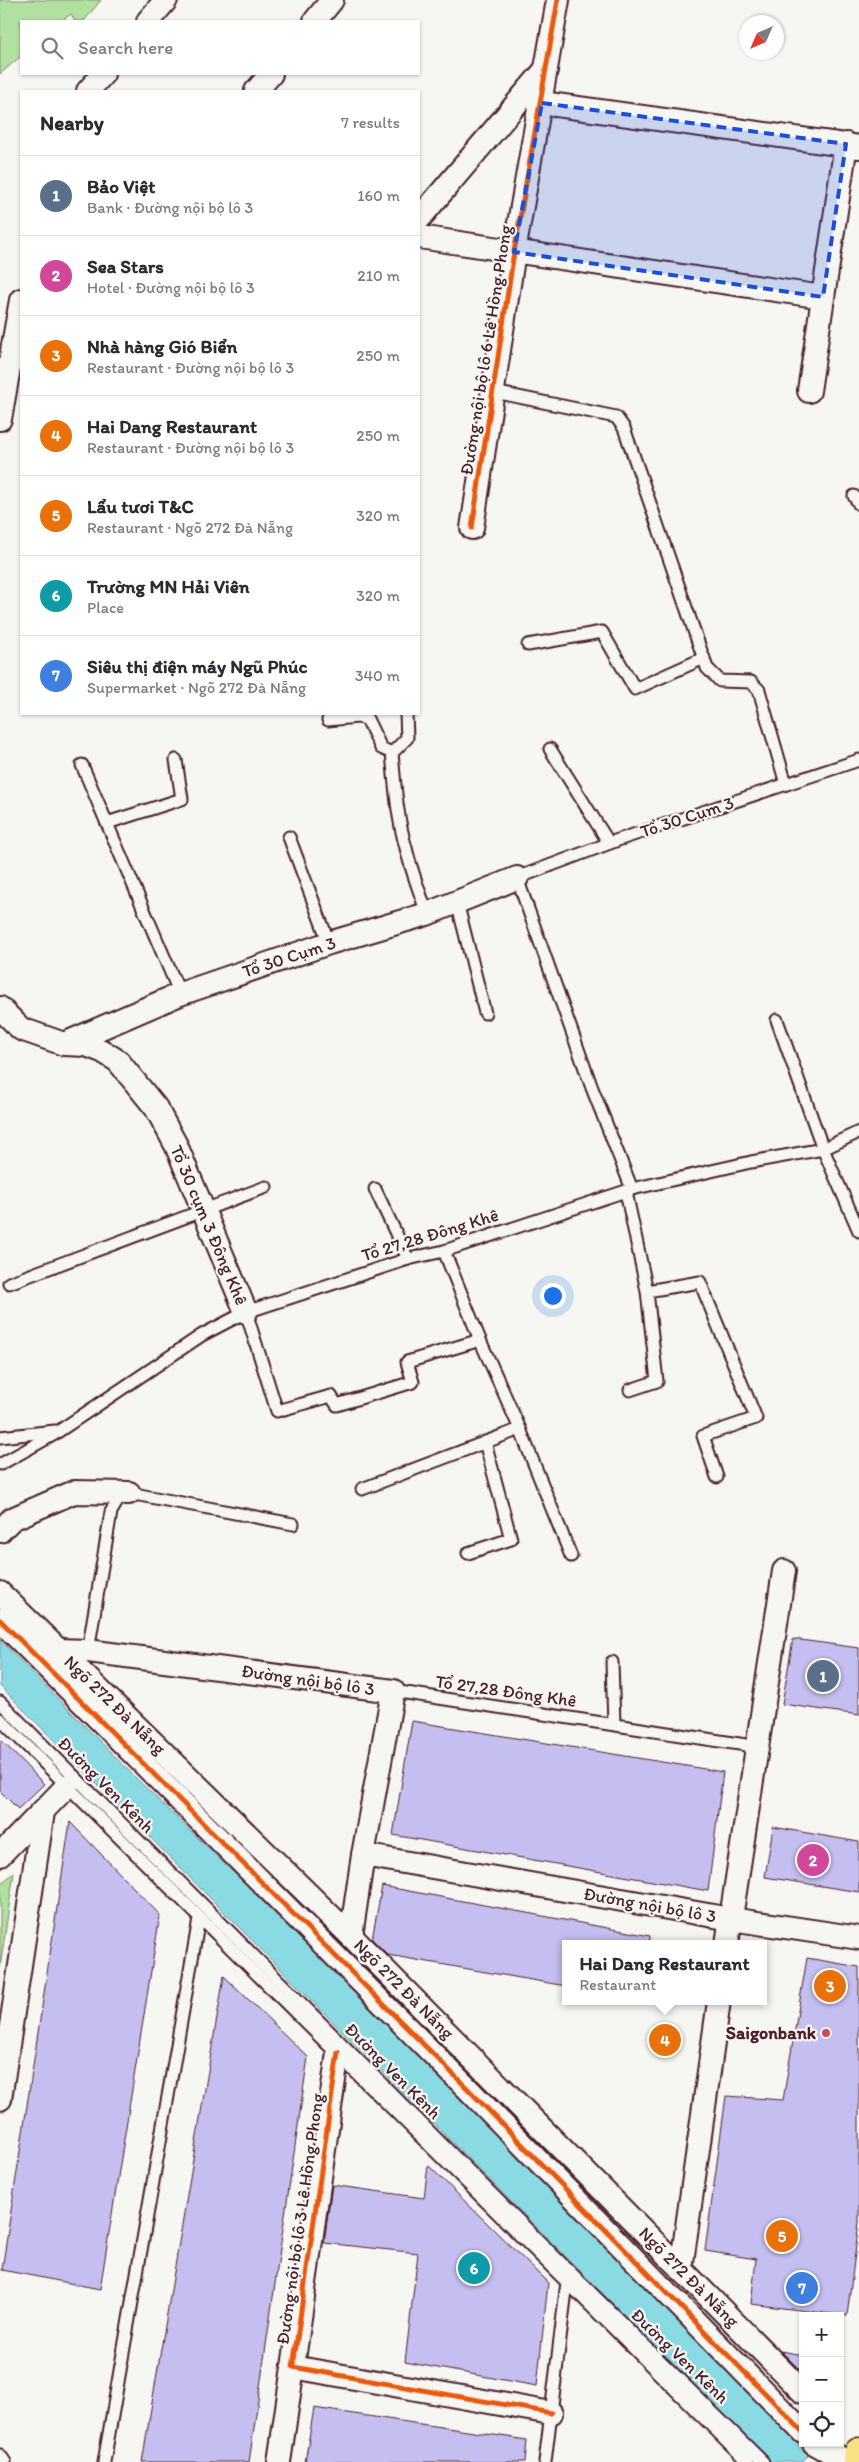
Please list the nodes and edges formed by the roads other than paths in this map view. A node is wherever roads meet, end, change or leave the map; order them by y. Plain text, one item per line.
1 (166, 0) edge
2 (332, 0) edge
3 (558, 0) edge
4 (149, 20) edge
5 (315, 20) edge
6 (546, 68) junction
7 (102, 75) edge
8 (269, 75) edge
9 (89, 90) edge
10 (257, 90) edge
11 (542, 103) junction
12 (853, 146) edge
13 (420, 217) edge
14 (420, 237) edge
15 (514, 252) junction
16 (823, 297) junction
17 (20, 306) edge
18 (809, 391) dead end
19 (494, 392) junction
20 (0, 419) edge
21 (472, 528) dead end
22 (528, 645) dead end
23 (704, 658) junction
24 (406, 715) edge
25 (328, 720) dead end
26 (550, 749) dead end
27 (392, 753) junction
28 (176, 760) dead end
29 (859, 760) edge
30 (82, 764) dead end
31 (786, 784) junction
32 (107, 823) junction
33 (290, 837) dead end
34 (608, 843) junction
35 (517, 878) junction
36 (458, 902) junction
37 (427, 914) junction
38 (329, 943) junction
39 (180, 994) junction
40 (0, 1008) edge
41 (485, 1013) dead end
42 (777, 1020) dead end
43 (64, 1044) junction
44 (859, 1132) edge
45 (823, 1149) junction
46 (266, 1187) dead end
47 (375, 1189) dead end
48 (629, 1191) junction
49 (204, 1210) junction
50 (859, 1231) edge
51 (444, 1251) junction
52 (408, 1259) junction
53 (9, 1284) dead end
54 (647, 1291) junction
55 (246, 1312) junction
56 (480, 1340) junction
57 (630, 1390) dead end
58 (520, 1429) junction
59 (59, 1431) junction
60 (0, 1437) edge
61 (484, 1442) junction
62 (1, 1464) edge
63 (717, 1477) dead end
64 (362, 1490) dead end
65 (129, 1493) junction
66 (293, 1524) dead end
67 (0, 1531) edge
68 (468, 1553) dead end
69 (571, 1556) dead end
70 (784, 1571) dead end
71 (0, 1593) edge
72 (0, 1620) edge
73 (58, 1650) junction
74 (88, 1651) junction
75 (612, 1662) dead end
76 (393, 1691) junction
77 (0, 1702) edge
78 (0, 1719) edge
79 (614, 1724) junction
80 (759, 1747) junction
81 (67, 1786) junction
82 (43, 1812) junction
83 (0, 1855) edge
84 (363, 1855) junction
85 (199, 1919) junction
86 (731, 1919) junction
87 (351, 1936) junction
88 (859, 1938) edge
89 (728, 1940) edge
90 (718, 2005) edge
91 (338, 2052) junction
92 (0, 2099) edge
93 (681, 2269) junction
94 (568, 2282) junction
95 (293, 2368) junction
96 (799, 2388) edge
97 (551, 2412) junction
98 (799, 2428) edge
99 (825, 2447) edge
100 (0, 2455) edge
101 (847, 2455) edge
102 (5, 2462) edge
103 (104, 2462) edge
104 (279, 2462) edge
105 (545, 2462) edge
106 (748, 2462) edge
107 (763, 2462) edge

1 - 4 street
2 - 5 street
3 - 6 street, Đường nội bộ lô 6 Lê Hồng Phong
6 - 11 street, Đường nội bộ lô 6 Lê Hồng Phong
6 - 13 street
7 - 9 street
8 - 10 street
11 - 12 street
11 - 15 street, Đường nội bộ lô 6 Lê Hồng Phong
12 - 16 street
14 - 15 street, Đường nội bộ lô 6 Lê Hồng Phong
15 - 16 street, Đường nội bộ lô 6 Lê Hồng Phong
15 - 19 street, Đường nội bộ lô 6 Lê Hồng Phong
16 - 18 street
17 - 20 street
19 - 21 street, Đường nội bộ lô 6 Lê Hồng Phong
19 - 23 lane
22 - 23 lane
23 - 31 lane
24 - 27 lane
25 - 27 lane
26 - 34 lane
27 - 37 lane
28 - 32 lane
29 - 31 lane, Tổ 30 Cụm 3
30 - 32 lane
31 - 34 lane, Tổ 30 Cụm 3
32 - 39 lane
33 - 38 lane
34 - 35 lane, Tổ 30 Cụm 3
35 - 36 street, Tổ 30 Cụm 3
35 - 48 lane
36 - 37 street, Tổ 30 Cụm 3
36 - 41 lane
37 - 38 street, Tổ 30 Cụm 3
38 - 39 street, Tổ 30 Cụm 3
39 - 43 street, Tổ 30 Cụm 3
40 - 43 street, Tổ 30 cụm 3 Đông Khê
42 - 45 lane
43 - 49 street, Tổ 30 cụm 3 Đông Khê
44 - 45 lane, Tổ 27,28 Đông Khê
45 - 48 lane, Tổ 27,28 Đông Khê
45 - 50 lane
46 - 49 lane
47 - 52 lane
48 - 51 lane, Tổ 27,28 Đông Khê
48 - 54 lane
49 - 53 lane
49 - 55 street, Tổ 30 cụm 3 Đông Khê
51 - 52 lane, Tổ 27,28 Đông Khê
51 - 56 lane
52 - 55 lane, Tổ 27,28 Đông Khê
54 - 57 lane
54 - 63 lane
55 - 56 lane
55 - 59 lane, Tổ 30 cụm 3 Đông Khê
56 - 58 lane
58 - 61 lane
58 - 69 lane
59 - 60 lane
59 - 62 lane, Tổ 30 cụm 3 Đông Khê
61 - 64 lane
61 - 68 lane
65 - 66 lane
65 - 67 street
65 - 74 lane
70 - 80 street, Đường nội bộ lô 3
71 - 73 street, Ngõ 272 Đà Nẵng
72 - 98 street
73 - 74 street, Đường nội bộ lô 3
73 - 87 street, Ngõ 272 Đà Nẵng
74 - 76 street, Đường nội bộ lô 3
75 - 79 lane
76 - 79 lane, Tổ 27,28 Đông Khê
76 - 84 street, Đường nội bộ lô 3
77 - 107 lane, Đường Ven Kênh
78 - 81 lane, Đường Ven Kênh
79 - 80 lane
80 - 86 street, Đường nội bộ lô 3
81 - 82 street
81 - 85 lane, Đường Ven Kênh
82 - 83 street
82 - 92 street
84 - 86 street, Đường nội bộ lô 3
84 - 87 street, Đường nội bộ lô 3
85 - 91 lane, Đường Ven Kênh
85 - 103 lane
86 - 88 street, Đường nội bộ lô 3
86 - 89 street, Đường nội bộ lô 3
87 - 93 street, Ngõ 272 Đà Nẵng
90 - 93 street
91 - 94 lane, Đường Ven Kênh
91 - 95 street, Đường nội bộ lô 3 Lê Hồng Phong
93 - 96 street, Ngõ 272 Đà Nẵng
94 - 97 lane
94 - 106 lane, Đường Ven Kênh
95 - 97 street, Đường nội bộ lô 3 Lê Hồng Phong
95 - 104 street, Đường nội bộ lô 3 Lê Hồng Phong
97 - 105 lane
99 - 101 street
100 - 102 lane

